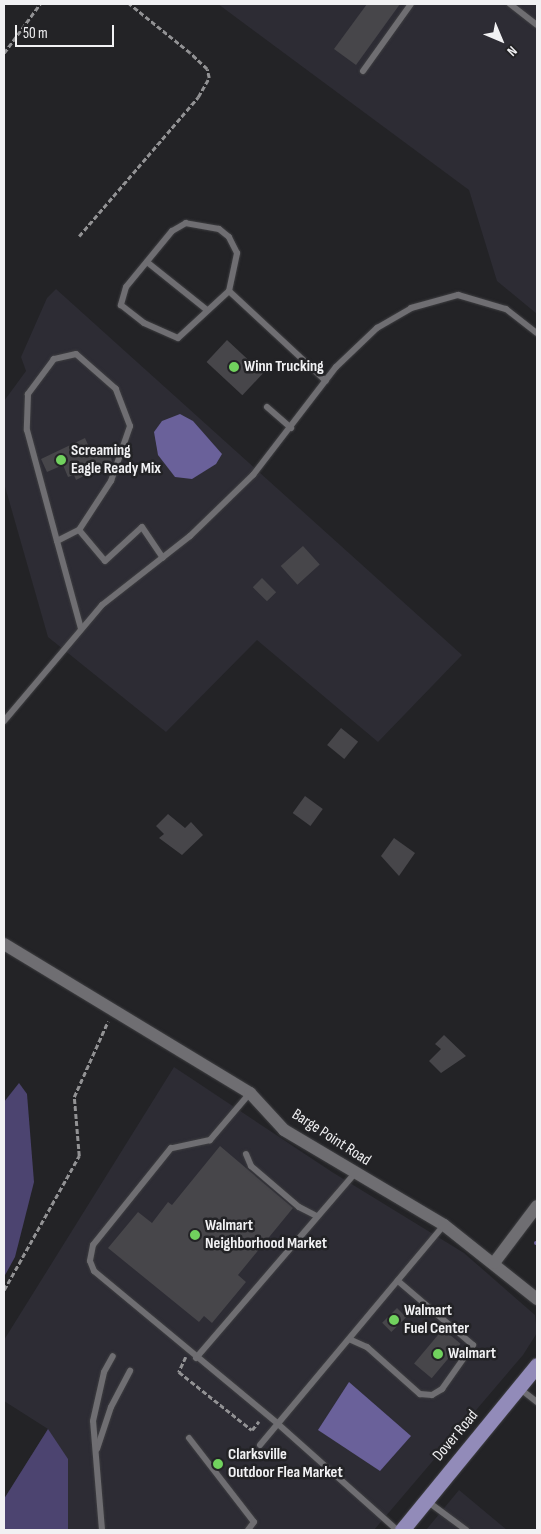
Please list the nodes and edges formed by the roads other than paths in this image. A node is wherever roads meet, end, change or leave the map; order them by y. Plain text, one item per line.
1 (412, 4) edge
2 (510, 4) edge
3 (537, 25) edge
4 (363, 71) dead end
5 (147, 262) junction
6 (228, 291) junction
7 (207, 310) junction
8 (537, 333) edge
9 (326, 381) junction
10 (267, 407) dead end
11 (291, 428) junction
12 (79, 530) junction
13 (57, 541) junction
14 (163, 558) junction
15 (81, 629) junction
16 (4, 721) edge
17 (4, 944) edge
18 (250, 1093) junction
19 (246, 1154) dead end
20 (355, 1173) junction
21 (537, 1206) edge
22 (317, 1216) junction
23 (444, 1225) junction
24 (494, 1264) junction
25 (398, 1280) junction
26 (537, 1299) edge
27 (349, 1339) junction
28 (113, 1356) dead end
29 (196, 1358) junction
30 (537, 1365) edge
31 (130, 1371) dead end
32 (519, 1388) junction
33 (537, 1402) edge
34 (278, 1424) junction
35 (188, 1438) dead end
36 (260, 1445) dead end
37 (96, 1452) junction
38 (426, 1500) junction
39 (102, 1530) edge
40 (248, 1530) edge
41 (397, 1530) edge
42 (402, 1530) edge
43 (466, 1530) edge

1 - 4 lane
2 - 3 lane
5 - 6 lane
5 - 7 lane
5 - 7 lane
6 - 7 lane
6 - 9 lane
8 - 9 lane
9 - 11 lane
10 - 11 lane
11 - 14 lane
12 - 13 lane
12 - 13 lane
12 - 14 lane
13 - 15 lane
14 - 15 lane
15 - 16 lane
17 - 18 street, Barge Point Road
18 - 20 street, Barge Point Road
18 - 29 lane
19 - 22 lane
20 - 22 lane
20 - 23 street, Barge Point Road
21 - 24 street
22 - 29 lane
23 - 24 street, Barge Point Road
23 - 25 lane
24 - 26 street, Barge Point Road
25 - 27 lane
25 - 27 lane
27 - 34 lane
28 - 37 lane
29 - 34 lane
30 - 32 main road, Dover Road
31 - 37 lane
32 - 33 lane
32 - 38 main road, Dover Road
34 - 36 lane
34 - 41 lane
35 - 40 lane
37 - 39 lane
38 - 42 main road, Dover Road
38 - 43 lane

